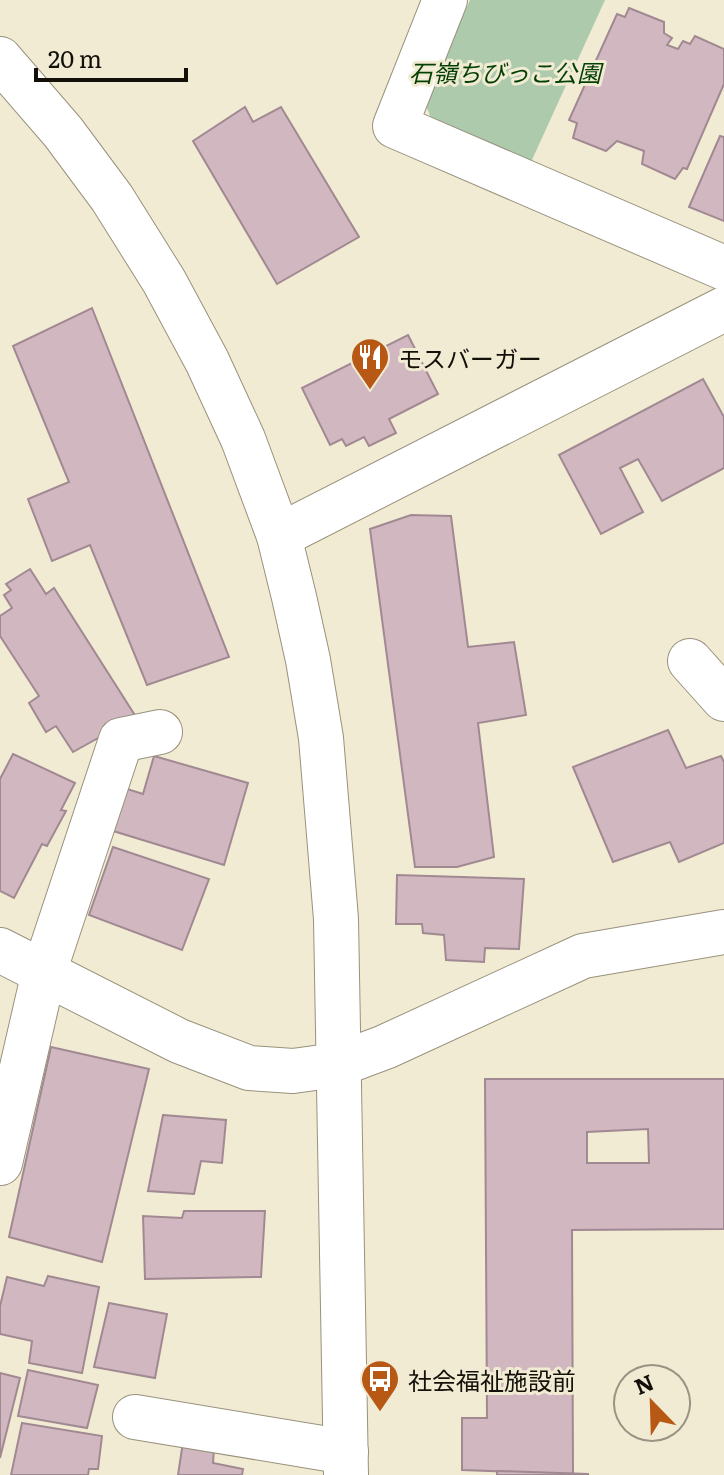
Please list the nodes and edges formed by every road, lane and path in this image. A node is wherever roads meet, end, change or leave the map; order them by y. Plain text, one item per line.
1 (445, 0) edge
2 (0, 59) edge
3 (724, 268) edge
4 (724, 309) edge
5 (279, 536) junction
6 (690, 661) dead end
7 (724, 699) edge
8 (160, 732) dead end
9 (724, 932) edge
10 (0, 950) edge
11 (44, 972) junction
12 (337, 1065) junction
13 (2, 1144) edge
14 (135, 1417) dead end
15 (346, 1464) edge

1 - 3 street
2 - 5 street
4 - 5 street
5 - 12 street
6 - 7 street
8 - 11 street
9 - 12 street
10 - 11 street
11 - 12 street
11 - 13 street
12 - 15 street
14 - 15 street

